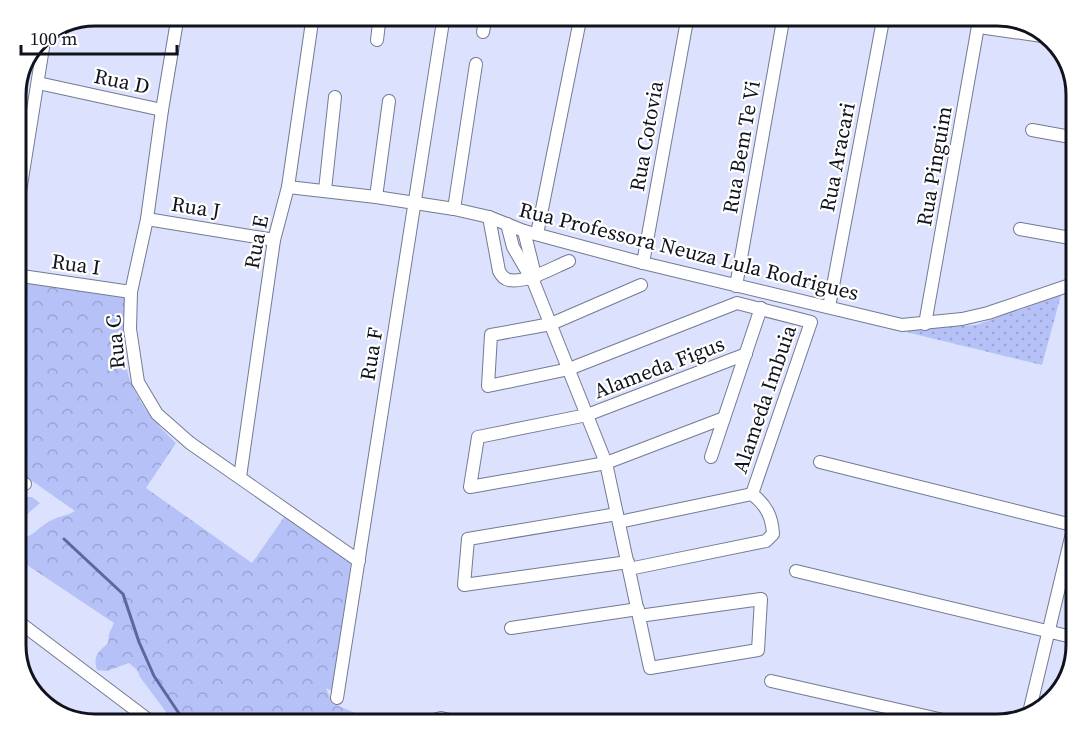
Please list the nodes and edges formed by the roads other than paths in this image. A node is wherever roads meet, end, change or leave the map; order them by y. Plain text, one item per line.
1 (176, 26) edge
2 (311, 26) edge
3 (379, 26) edge
4 (442, 26) edge
5 (484, 26) edge
6 (579, 26) edge
7 (686, 26) edge
8 (782, 26) edge
9 (882, 26) edge
10 (979, 26) edge
11 (1002, 26) edge
12 (1023, 31) edge
13 (483, 32) dead end
14 (377, 40) dead end
15 (43, 49) edge
16 (476, 64) dead end
17 (38, 83) junction
18 (335, 97) dead end
19 (390, 101) dead end
20 (162, 110) junction
21 (1032, 130) dead end
22 (1066, 136) edge
23 (26, 156) edge
24 (288, 187) junction
25 (326, 190) junction
26 (376, 197) junction
27 (415, 203) junction
28 (454, 209) junction
29 (489, 218) junction
30 (147, 219) junction
31 (507, 224) junction
32 (1020, 229) dead end
33 (524, 231) junction
34 (537, 234) junction
35 (1066, 237) edge
36 (274, 240) junction
37 (568, 261) dead end
38 (643, 263) junction
39 (26, 277) edge
40 (533, 279) junction
41 (641, 285) dead end
42 (736, 286) junction
43 (1066, 286) edge
44 (131, 292) junction
45 (829, 307) junction
46 (761, 308) junction
47 (551, 324) junction
48 (925, 324) junction
49 (746, 354) junction
50 (569, 369) junction
51 (587, 415) junction
52 (724, 418) junction
53 (711, 457) dead end
54 (820, 462) dead end
55 (606, 463) junction
56 (240, 477) junction
57 (752, 494) junction
58 (618, 518) junction
59 (1066, 523) edge
60 (1066, 560) edge
61 (359, 561) junction
62 (628, 565) junction
63 (796, 571) dead end
64 (638, 613) junction
65 (26, 627) edge
66 (511, 628) dead end
67 (1048, 631) junction
68 (1066, 636) edge
69 (771, 681) dead end
70 (337, 698) dead end
71 (1031, 704) edge
72 (141, 714) edge
73 (917, 714) edge

1 - 20 street, Rua C
2 - 24 street, Rua E
3 - 14 street
4 - 27 street, Rua F
5 - 13 street
6 - 34 street
7 - 38 street, Rua Cotovia
8 - 42 street, Rua Bem Te Vi
9 - 45 street, Rua Aracari
10 - 48 street, Rua Pinguim
11 - 12 street
15 - 17 street
16 - 28 street
17 - 20 street, Rua D
17 - 23 street
18 - 25 street
19 - 26 street
20 - 30 street, Rua C
21 - 22 street
24 - 25 street, Rua Professora Neuza Lula Rodrigues
24 - 36 street, Rua E
25 - 26 street, Rua Professora Neuza Lula Rodrigues
26 - 27 street, Rua Professora Neuza Lula Rodrigues
27 - 28 street, Rua Professora Neuza Lula Rodrigues
27 - 61 street, Rua F
28 - 29 street, Rua Professora Neuza Lula Rodrigues
29 - 31 street, Rua Professora Neuza Lula Rodrigues
29 - 40 street
30 - 36 street, Rua J
30 - 44 street, Rua C
31 - 33 street, Rua Professora Neuza Lula Rodrigues
31 - 40 street
32 - 35 street
33 - 34 street, Rua Professora Neuza Lula Rodrigues
33 - 40 street
34 - 38 street, Rua Professora Neuza Lula Rodrigues
36 - 56 street, Rua E
37 - 40 street
38 - 42 street, Rua Professora Neuza Lula Rodrigues
39 - 44 street, Rua I
40 - 47 street
41 - 47 street
42 - 45 street, Rua Professora Neuza Lula Rodrigues
43 - 48 street, Rua Professora Neuza Lula Rodrigues
44 - 56 street, Rua C
45 - 48 street, Rua Professora Neuza Lula Rodrigues
46 - 49 street
46 - 50 street, Alameda Imbuia
46 - 57 street, Alameda Imbuia
47 - 50 street
47 - 50 street
49 - 51 street, Alameda Figus
49 - 52 street
50 - 51 street
51 - 55 street
51 - 55 street, Alameda Figus
52 - 53 street
52 - 55 street
54 - 59 street
55 - 58 street
56 - 61 street, Rua C
57 - 58 street
57 - 62 street
58 - 62 street
58 - 62 street
60 - 67 street
61 - 70 street, Rua F
62 - 64 street
63 - 67 street
64 - 64 street
64 - 66 street
65 - 72 street
67 - 68 street
67 - 71 street
69 - 73 street

